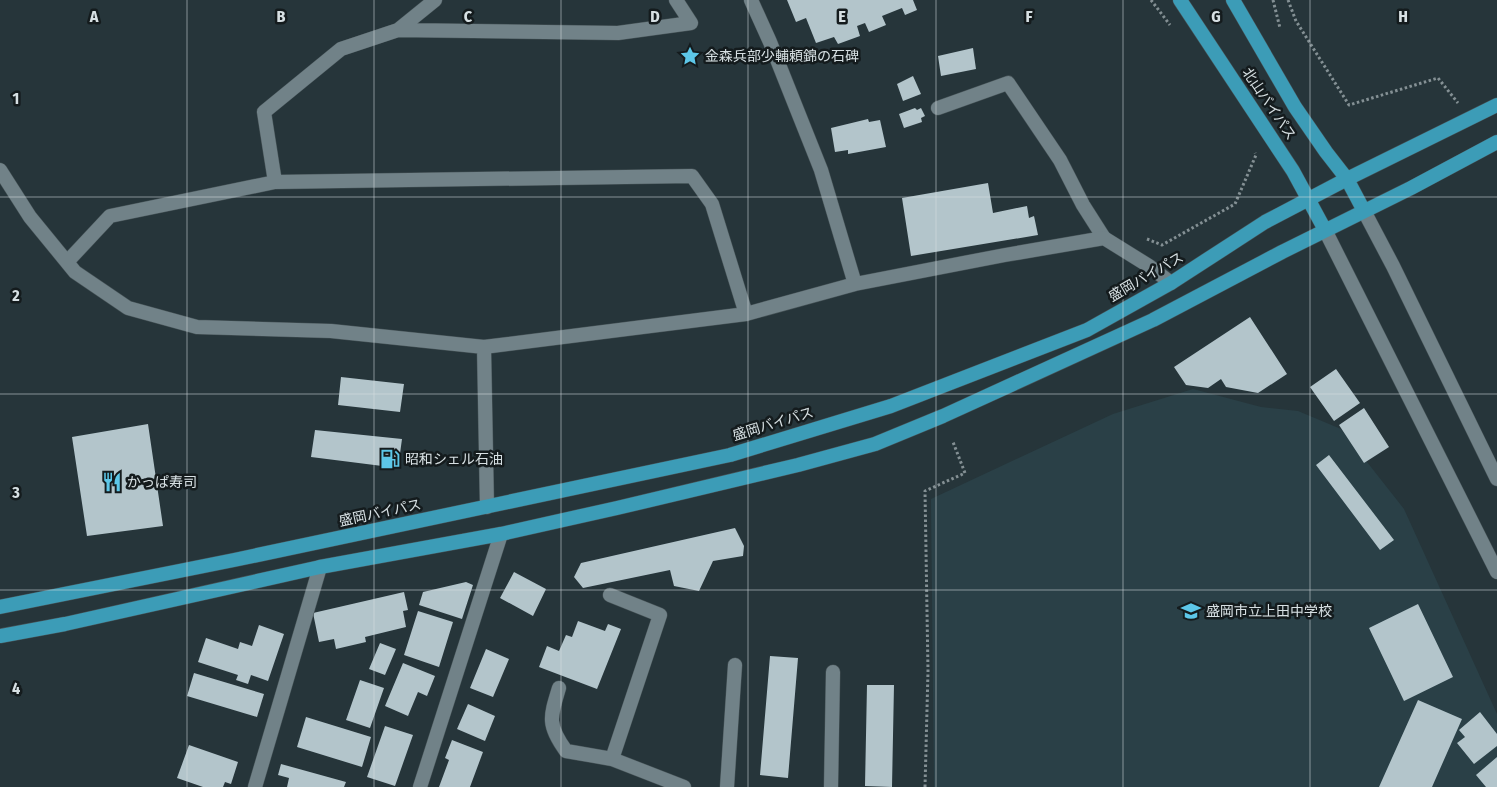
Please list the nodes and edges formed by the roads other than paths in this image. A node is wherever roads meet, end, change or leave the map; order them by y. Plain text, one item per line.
1 (435, 0) edge
2 (676, 0) edge
3 (751, 0) edge
4 (1180, 0) edge
5 (1233, 0) edge
6 (398, 30) junction
7 (1497, 105) edge
8 (938, 108) dead end
9 (1497, 142) edge
10 (0, 170) edge
11 (1347, 179) junction
12 (275, 182) junction
13 (1310, 200) junction
14 (1364, 211) junction
15 (1325, 230) junction
16 (1104, 238) junction
17 (67, 262) junction
18 (1171, 283) junction
19 (855, 284) junction
20 (746, 314) junction
21 (484, 347) junction
22 (1497, 479) edge
23 (486, 507) junction
24 (501, 534) junction
25 (320, 568) junction
26 (1497, 572) edge
27 (610, 595) dead end
28 (0, 608) edge
29 (0, 636) edge
30 (735, 665) dead end
31 (833, 672) dead end
32 (559, 688) dead end
33 (612, 759) junction
34 (255, 787) edge
35 (420, 787) edge
36 (684, 787) edge
37 (727, 787) edge
38 (831, 787) edge

1 - 6 street
2 - 6 street
3 - 19 street
4 - 13 highway, 北山バイパス
5 - 11 highway, 北山バイパス
6 - 12 street
7 - 11 highway, 盛岡バイパス
8 - 16 street
9 - 14 highway
10 - 17 street
11 - 13 highway, 盛岡バイパス
11 - 14 highway, 北山バイパス
12 - 17 street
12 - 20 street
13 - 15 highway, 北山バイパス
13 - 18 highway, 盛岡バイパス
14 - 15 highway
14 - 22 street
15 - 24 highway
15 - 26 street
16 - 18 street
16 - 19 street
17 - 21 street
18 - 23 highway, 盛岡バイパス
19 - 20 street
20 - 21 street
21 - 23 street
23 - 28 highway, 盛岡バイパス
24 - 25 highway
24 - 35 street
25 - 29 highway
25 - 34 street
27 - 33 street
30 - 37 street
31 - 38 street
32 - 33 street
33 - 36 street

